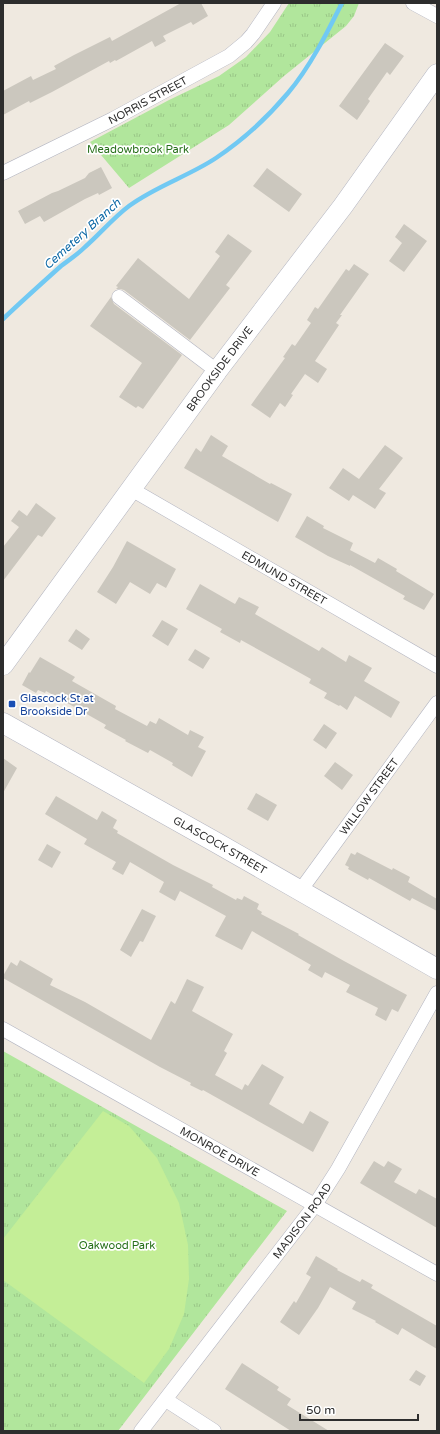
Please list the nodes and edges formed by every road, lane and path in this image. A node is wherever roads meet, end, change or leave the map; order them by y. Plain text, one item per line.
1 (274, 3) edge
2 (414, 3) edge
3 (437, 16) edge
4 (437, 74) edge
5 (3, 173) edge
6 (119, 297) dead end
7 (217, 371) junction
8 (131, 489) junction
9 (3, 665) edge
10 (437, 666) edge
11 (437, 703) edge
12 (3, 723) edge
13 (300, 891) junction
14 (437, 969) edge
15 (437, 993) edge
16 (3, 1029) edge
17 (315, 1204) junction
18 (437, 1274) edge
19 (166, 1400) junction
20 (141, 1431) edge
21 (214, 1431) edge

1 - 5 street, NORRIS STREET
2 - 3 street
4 - 7 street, BROOKSIDE DRIVE
6 - 7 street
7 - 8 street, BROOKSIDE DRIVE
8 - 9 street, BROOKSIDE DRIVE
8 - 10 street, EDMUND STREET
11 - 13 street, WILLOW STREET
12 - 13 street, GLASCOCK STREET
13 - 14 street, GLASCOCK STREET
15 - 17 street, MADISON ROAD
16 - 17 street, MONROE DRIVE
17 - 18 street, MONROE DRIVE
17 - 19 street, MADISON ROAD
19 - 20 street, MADISON ROAD
19 - 21 street

